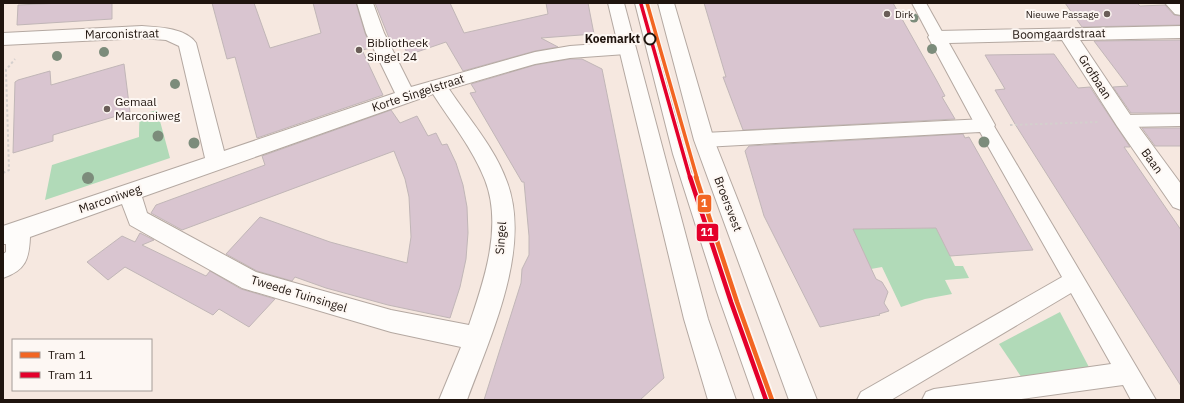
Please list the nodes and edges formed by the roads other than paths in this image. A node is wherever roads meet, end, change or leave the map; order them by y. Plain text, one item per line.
1 (365, 3) edge
2 (616, 3) edge
3 (640, 3) edge
4 (666, 3) edge
5 (918, 3) edge
6 (1173, 3) edge
7 (1181, 10) edge
8 (1181, 32) edge
9 (1066, 33) junction
10 (937, 37) junction
11 (3, 39) edge
12 (626, 48) junction
13 (437, 86) junction
14 (406, 96) junction
15 (1181, 120) edge
16 (1124, 121) junction
17 (985, 125) junction
18 (704, 140) junction
19 (216, 162) junction
20 (130, 192) junction
21 (1181, 201) edge
22 (11, 233) edge
23 (3, 268) edge
24 (1075, 280) junction
25 (476, 338) junction
26 (1128, 373) junction
27 (453, 400) edge
28 (722, 400) edge
29 (763, 400) edge
30 (803, 400) edge
31 (869, 400) edge
32 (934, 400) edge
33 (1144, 400) edge

1 - 14 street
2 - 12 street
3 - 29 lane
4 - 18 street, Broersvest
5 - 10 street
6 - 7 street
8 - 9 street, Boomgaardstraat
9 - 10 street, Boomgaardstraat
9 - 16 street, Grofbaan
10 - 17 street
11 - 19 street, Marconistraat
12 - 13 street, Korte Singelstraat
12 - 28 street
13 - 14 street, Korte Singelstraat
13 - 25 street, Singel
14 - 19 street, Korte Singelstraat
15 - 16 street
16 - 21 street, Baan
17 - 18 street
17 - 24 street
18 - 30 street, Broersvest
19 - 20 street, Marconiweg
20 - 22 street, Marconiweg
20 - 25 street, Tweede Tuinsingel
22 - 23 street
24 - 26 street
24 - 31 street
25 - 27 street, Singel
26 - 32 street
26 - 33 street

